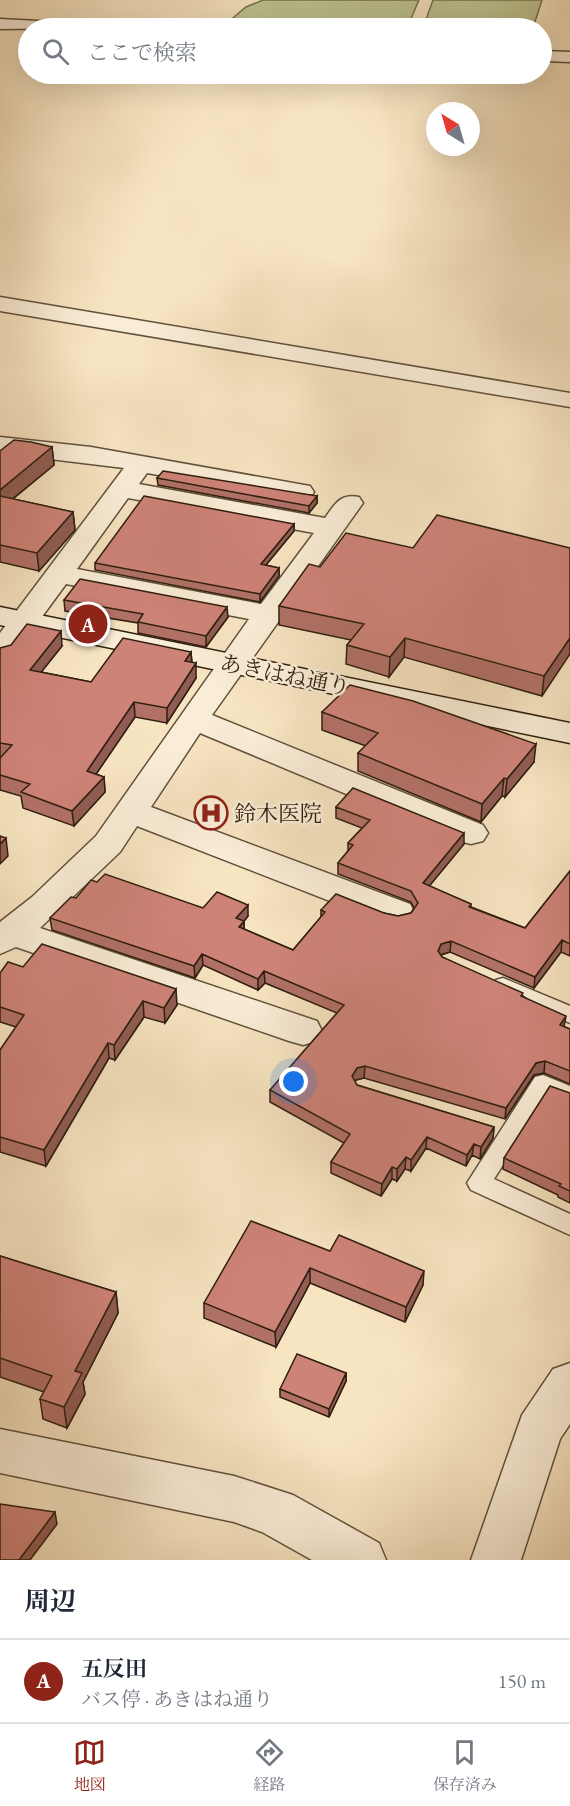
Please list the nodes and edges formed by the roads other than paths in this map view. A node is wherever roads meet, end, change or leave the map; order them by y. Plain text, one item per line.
1 (0, 24) edge
2 (18, 25) edge
3 (552, 56) edge
4 (570, 57) edge
5 (0, 304) edge
6 (570, 400) edge
7 (0, 445) edge
8 (141, 463) junction
9 (122, 489) junction
10 (301, 492) edge
11 (350, 503) dead end
12 (332, 528) junction
13 (59, 574) junction
14 (268, 614) junction
15 (12, 619) edge
16 (0, 653) edge
17 (231, 664) junction
18 (193, 719) junction
19 (570, 733) edge
20 (130, 811) junction
21 (471, 833) dead end
22 (397, 913) edge
23 (6, 937) edge
24 (489, 979) edge
25 (570, 1015) edge
26 (303, 1031) dead end
27 (570, 1096) edge
28 (489, 1126) edge
29 (512, 1133) junction
30 (570, 1225) edge
31 (570, 1384) edge
32 (0, 1451) edge
33 (361, 1560) edge
34 (496, 1560) edge

1 - 2 street
3 - 4 street
5 - 6 street
7 - 8 street
8 - 9 street
8 - 10 street
9 - 12 street
9 - 13 street
11 - 12 street
12 - 14 street
13 - 14 street
13 - 15 street
14 - 17 street
15 - 16 street
15 - 17 street, あきはね通り
17 - 18 street
17 - 19 street, あきはね通り
18 - 20 street
18 - 21 street
20 - 22 street
20 - 23 street
23 - 26 street
24 - 25 lane
27 - 29 lane
28 - 29 lane
29 - 30 lane
31 - 34 street
32 - 33 street

